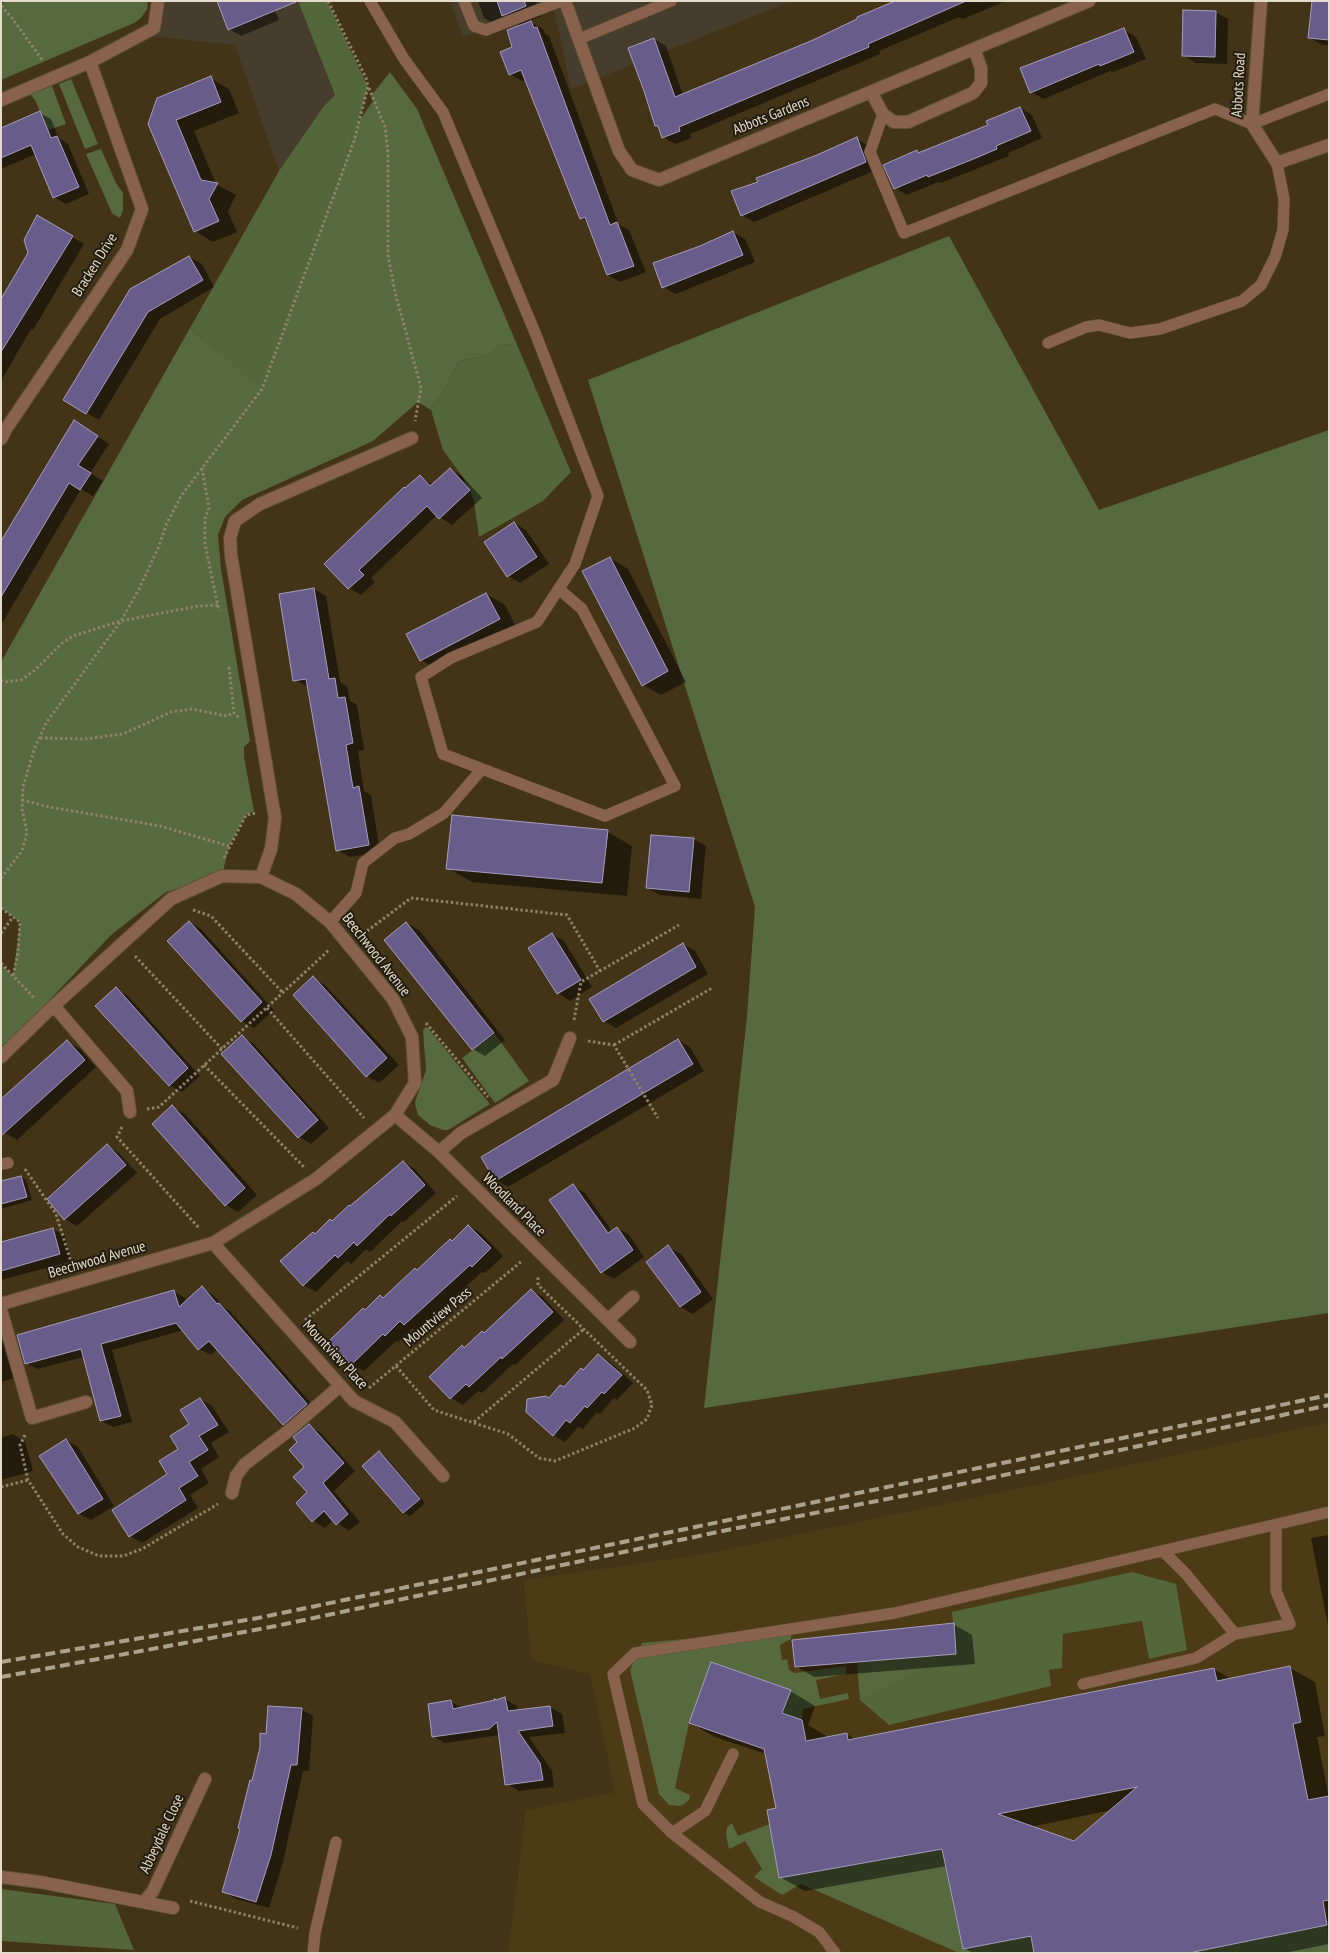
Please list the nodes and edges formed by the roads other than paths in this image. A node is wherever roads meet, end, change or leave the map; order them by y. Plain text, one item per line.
1 (158, 1) edge
2 (370, 1) edge
3 (464, 1) edge
4 (561, 1) edge
5 (565, 1) edge
6 (671, 1) edge
7 (1090, 1) edge
8 (1261, 1) edge
9 (579, 38) junction
10 (974, 49) junction
11 (90, 62) junction
12 (871, 92) junction
13 (1329, 94) edge
14 (1, 100) edge
15 (882, 114) junction
16 (1252, 124) junction
17 (1329, 145) edge
18 (1277, 163) junction
19 (1048, 343) dead end
20 (3, 432) edge
21 (412, 438) road end
22 (559, 589) junction
23 (482, 770) junction
24 (261, 877) junction
25 (330, 922) junction
26 (50, 1009) junction
27 (570, 1038) road end
28 (1, 1057) edge
29 (130, 1112) road end
30 (395, 1115) junction
31 (439, 1152) junction
32 (213, 1243) junction
33 (633, 1297) dead end
34 (1, 1304) edge
35 (1, 1310) edge
36 (608, 1320) junction
37 (630, 1342) dead end
38 (340, 1386) junction
39 (86, 1402) dead end
40 (443, 1476) dead end
41 (232, 1493) road end
42 (1329, 1512) edge
43 (1276, 1524) junction
44 (1163, 1551) junction
45 (1235, 1634) junction
46 (1083, 1684) dead end
47 (733, 1754) dead end
48 (205, 1779) dead end
49 (672, 1833) junction
50 (336, 1842) dead end
51 (1, 1877) edge
52 (144, 1902) junction
53 (173, 1908) road end
54 (313, 1953) edge
55 (835, 1953) edge

1 - 11 street
2 - 22 lane
3 - 4 lane
5 - 9 street, Abbots Gardens
6 - 9 lane
7 - 10 street, Abbots Gardens
8 - 16 street, Abbots Road
9 - 12 street, Abbots Gardens
10 - 12 street, Abbots Gardens
10 - 15 street
11 - 14 street
11 - 20 street, Bracken Drive
12 - 15 street
13 - 16 lane
15 - 16 lane
16 - 18 street, Abbots Road
17 - 18 street
18 - 19 lane
21 - 24 street
22 - 23 lane
22 - 23 lane
23 - 25 lane
24 - 25 street, Beechwood Avenue
24 - 26 street, Beechwood Avenue
25 - 30 street, Beechwood Avenue
26 - 28 street, Beechwood Avenue
26 - 29 street
27 - 31 street
30 - 31 street, Woodland Place
30 - 32 street, Beechwood Avenue
31 - 36 street, Woodland Place
32 - 34 street, Beechwood Avenue
32 - 38 street, Mountview Place
33 - 36 street
35 - 39 street
36 - 37 street, Woodland Place
38 - 40 street, Mountview Place
38 - 41 street
42 - 43 lane
43 - 44 lane
43 - 45 lane
44 - 45 lane
44 - 49 lane
45 - 46 lane
47 - 49 lane
48 - 52 street, Abbeydale Close
49 - 55 lane
50 - 54 lane
51 - 52 street
52 - 53 street

